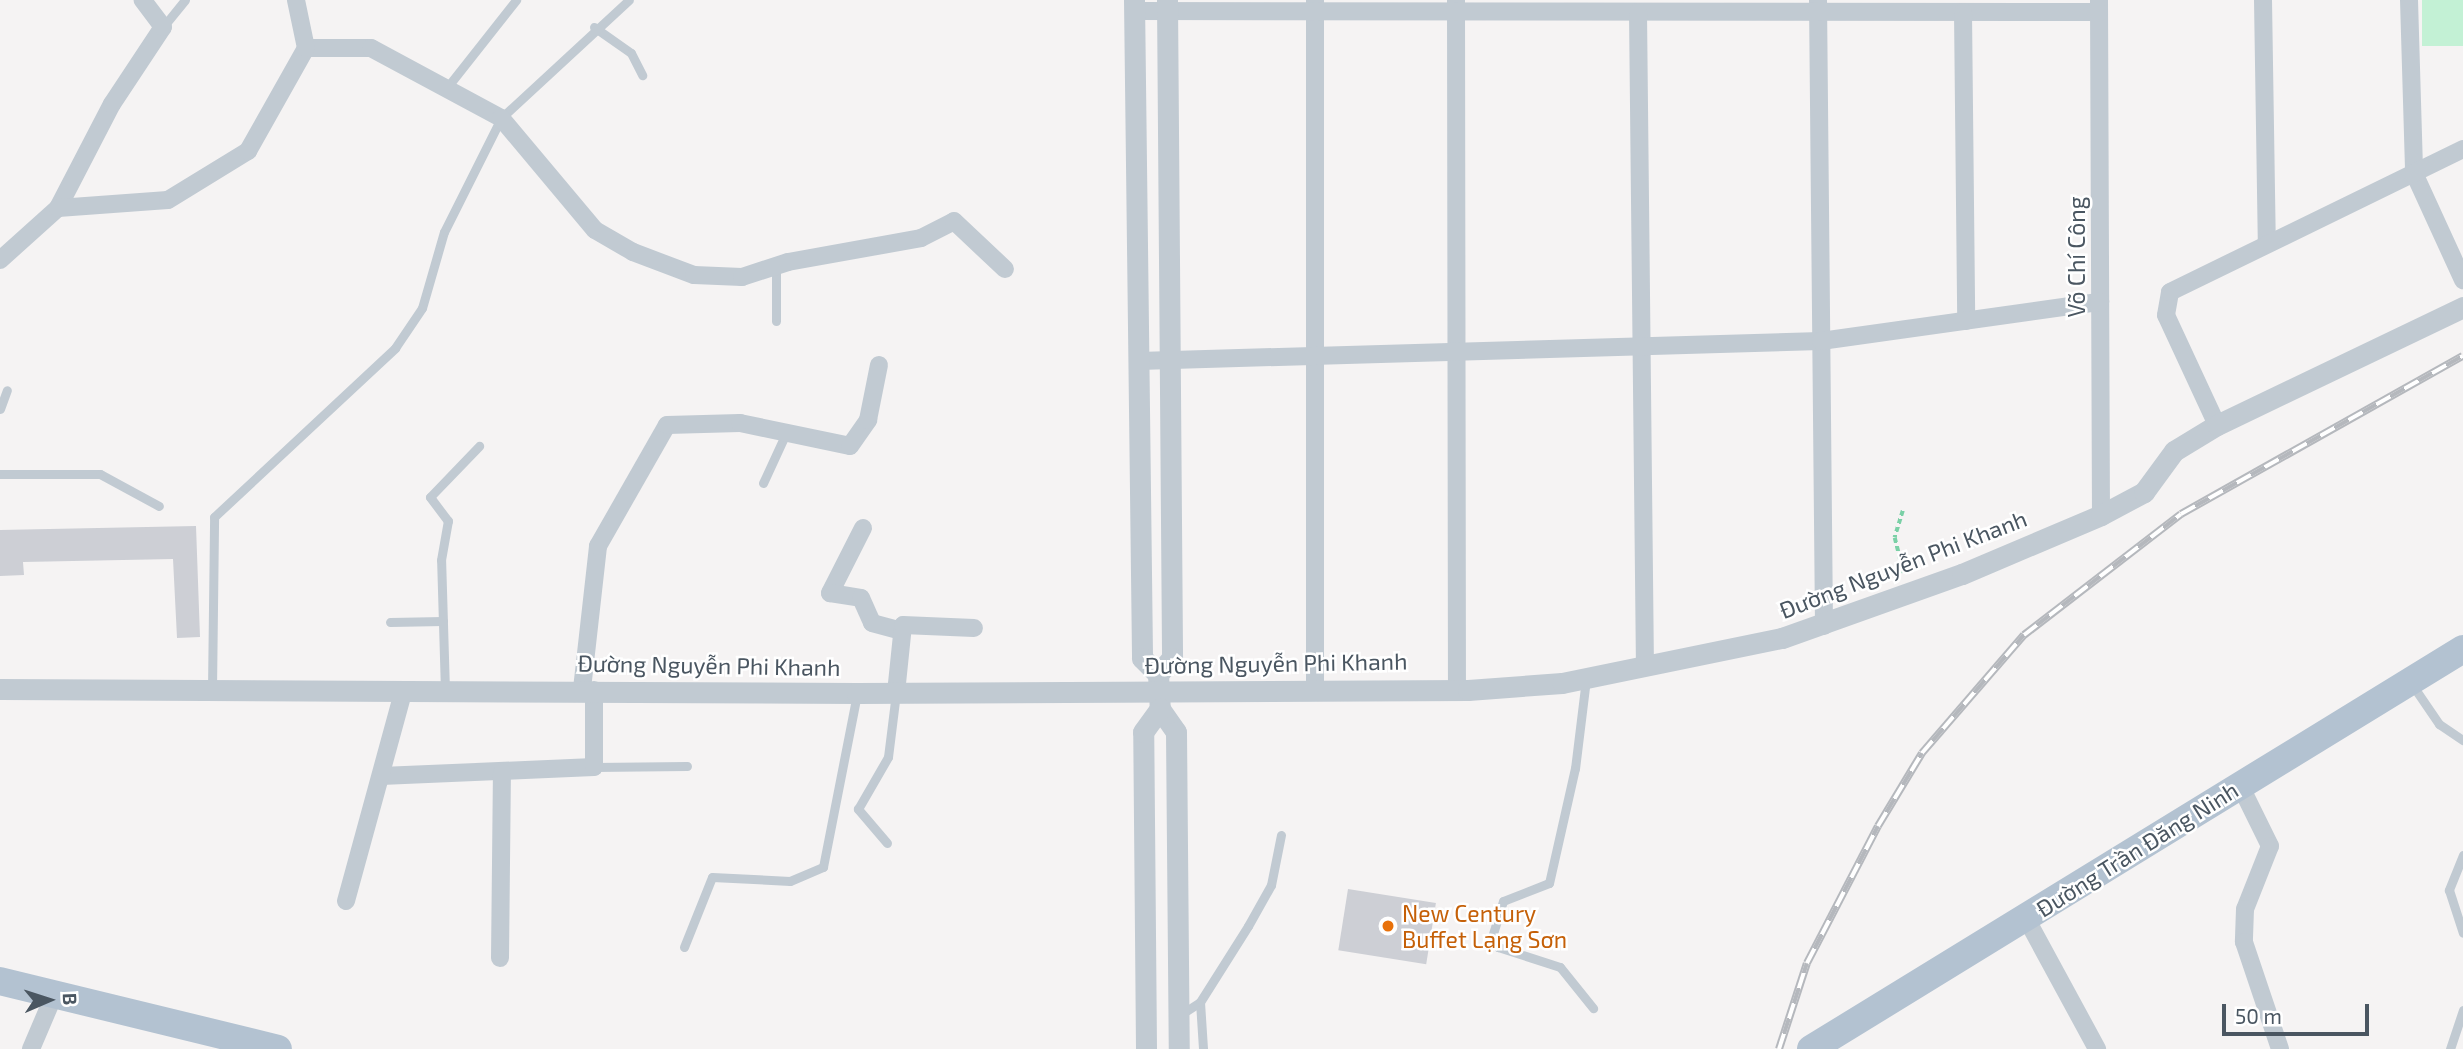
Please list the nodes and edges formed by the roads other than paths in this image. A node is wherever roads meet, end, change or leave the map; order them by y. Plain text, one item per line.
1 (143, 0) edge
2 (185, 0) edge
3 (296, 0) edge
4 (516, 0) edge
5 (629, 0) edge
6 (2263, 0) edge
7 (2409, 0) edge
8 (1167, 5) edge
9 (1134, 6) edge
10 (1315, 6) edge
11 (1456, 6) edge
12 (1818, 6) edge
13 (2099, 6) edge
14 (1638, 12) junction
15 (1963, 12) junction
16 (163, 27) junction
17 (594, 27) junction
18 (306, 48) junction
19 (642, 75) dead end
20 (445, 90) junction
21 (501, 118) junction
22 (2463, 149) edge
23 (2414, 173) junction
24 (58, 208) junction
25 (2267, 243) junction
26 (0, 260) edge
27 (776, 266) junction
28 (1005, 269) dead end
29 (2463, 280) edge
30 (2100, 302) junction
31 (2463, 307) edge
32 (776, 321) dead end
33 (1966, 321) junction
34 (1821, 341) junction
35 (1642, 347) junction
36 (1457, 353) junction
37 (1315, 357) junction
38 (1139, 361) junction
39 (1172, 362) junction
40 (879, 365) dead end
41 (7, 390) dead end
42 (0, 409) edge
43 (2217, 425) junction
44 (786, 433) junction
45 (479, 446) dead end
46 (0, 474) edge
47 (763, 483) dead end
48 (159, 506) dead end
49 (2101, 515) junction
50 (863, 528) dead end
51 (443, 621) junction
52 (390, 622) dead end
53 (1824, 626) junction
54 (974, 628) dead end
55 (899, 630) junction
56 (2463, 649) edge
57 (1645, 666) junction
58 (1586, 679) junction
59 (2408, 679) junction
60 (1315, 686) junction
61 (0, 689) edge
62 (588, 689) junction
63 (1457, 689) junction
64 (212, 691) junction
65 (445, 691) junction
66 (403, 692) junction
67 (1159, 692) junction
68 (897, 693) junction
69 (857, 694) junction
70 (2463, 740) edge
71 (687, 766) dead end
72 (594, 767) junction
73 (502, 773) junction
74 (381, 776) junction
75 (2240, 785) junction
76 (1281, 835) dead end
77 (887, 843) dead end
78 (2463, 855) edge
79 (346, 901) dead end
80 (2026, 918) junction
81 (2463, 933) edge
82 (684, 947) dead end
83 (500, 958) dead end
84 (0, 981) edge
85 (54, 995) junction
86 (1200, 1002) junction
87 (1593, 1008) dead end
88 (2463, 1010) edge
89 (1178, 1016) junction
90 (31, 1049) edge
91 (278, 1049) edge
92 (1146, 1049) edge
93 (1179, 1049) edge
94 (1203, 1049) edge
95 (1811, 1049) edge
96 (2097, 1049) edge
97 (2280, 1049) edge
98 (2451, 1049) edge

1 - 16 street
2 - 16 lane
3 - 18 street
4 - 20 lane
5 - 17 lane
6 - 25 street
7 - 23 street
8 - 9 street
8 - 10 street
8 - 39 street
9 - 38 street
10 - 11 street
10 - 37 street
11 - 14 street
11 - 36 street
12 - 14 street
12 - 15 street
12 - 34 street
13 - 15 street
13 - 30 street, Võ Chí Công
14 - 35 street
15 - 33 street
16 - 24 street
17 - 19 lane
17 - 21 lane
18 - 20 street
18 - 24 street
20 - 21 street
21 - 27 street
21 - 64 lane
22 - 23 street
23 - 25 street
23 - 29 street
24 - 26 street
25 - 43 street
27 - 28 street
27 - 32 lane
30 - 33 street
30 - 49 street, Võ Chí Công
31 - 43 street, Đường Nguyễn Phi Khanh
33 - 34 street
34 - 35 street
34 - 53 street
35 - 36 street
35 - 57 street
36 - 37 street
36 - 63 street
37 - 39 street
37 - 60 street
38 - 39 street
38 - 67 street
39 - 67 street
40 - 44 street
41 - 42 lane
43 - 49 street, Đường Nguyễn Phi Khanh
44 - 47 lane
44 - 62 street
45 - 51 lane
46 - 48 lane
49 - 53 street, Đường Nguyễn Phi Khanh
50 - 55 street
51 - 52 lane
51 - 65 lane
53 - 57 street, Đường Nguyễn Phi Khanh
54 - 55 street
55 - 68 street
56 - 59 main road, Đường Trần Đăng Ninh
57 - 58 street, Đường Nguyễn Phi Khanh
58 - 63 street, Đường Nguyễn Phi Khanh
58 - 87 lane
59 - 70 lane
59 - 75 main road, Đường Trần Đăng Ninh
60 - 63 street, Đường Nguyễn Phi Khanh
60 - 67 street, Đường Nguyễn Phi Khanh
61 - 64 street, Đường Nguyễn Phi Khanh
62 - 65 street, Đường Nguyễn Phi Khanh
62 - 69 street, Đường Nguyễn Phi Khanh
62 - 72 street
64 - 66 street, Đường Nguyễn Phi Khanh
65 - 66 street, Đường Nguyễn Phi Khanh
66 - 74 street
67 - 68 street, Đường Nguyễn Phi Khanh
67 - 89 street
67 - 92 street
68 - 69 street, Đường Nguyễn Phi Khanh
68 - 77 lane
69 - 82 lane
71 - 72 lane
72 - 73 street
73 - 74 street
73 - 83 street
74 - 79 street
75 - 80 main road, Đường Trần Đăng Ninh
75 - 97 street
76 - 86 lane
78 - 81 lane
80 - 95 main road, Đường Trần Đăng Ninh
80 - 96 street
84 - 85 main road
85 - 90 street
85 - 91 main road
86 - 89 lane
86 - 94 lane
88 - 98 lane
89 - 93 street

